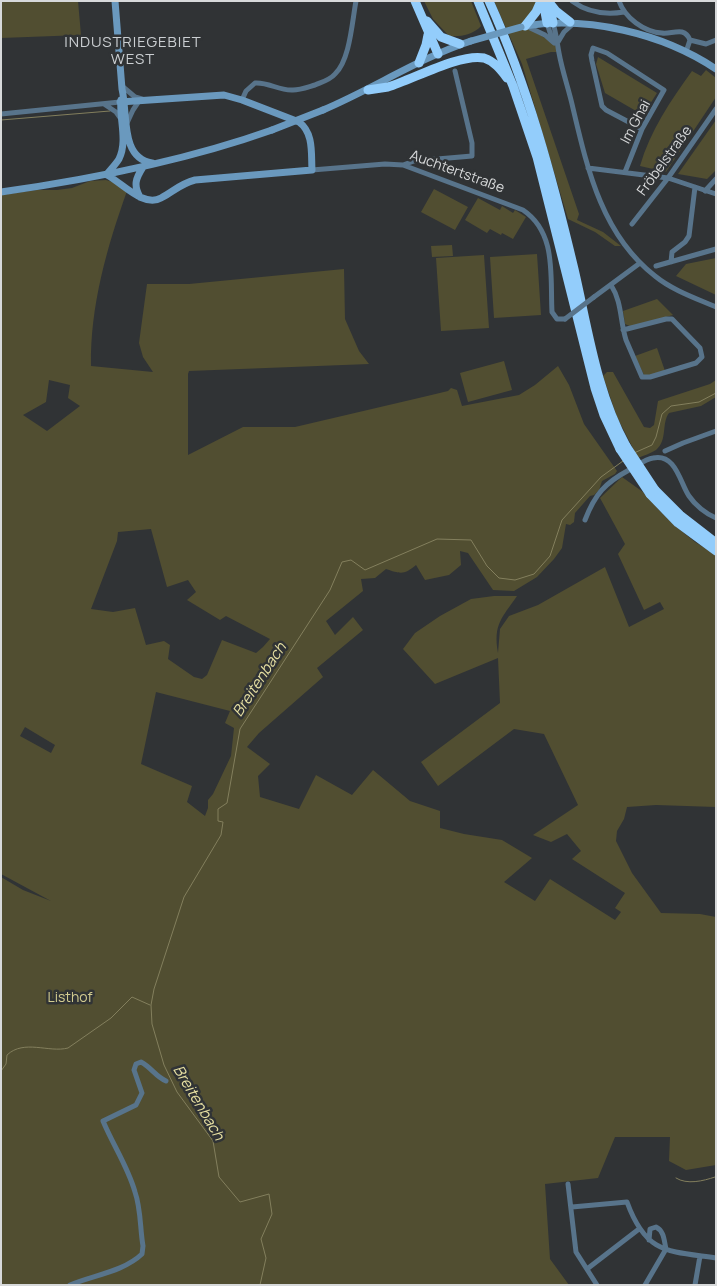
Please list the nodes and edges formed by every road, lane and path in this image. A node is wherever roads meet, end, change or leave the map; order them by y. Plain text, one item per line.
1 (115, 1) edge
2 (356, 1) edge
3 (415, 1) edge
4 (478, 1) edge
5 (489, 1) edge
6 (572, 1) edge
7 (619, 1) edge
8 (545, 2) edge
9 (624, 12) junction
10 (421, 14) junction
11 (573, 22) junction
12 (550, 23) junction
13 (523, 26) junction
14 (428, 32) junction
15 (690, 40) junction
16 (716, 40) edge
17 (556, 43) junction
18 (460, 44) junction
19 (686, 52) junction
20 (438, 54) junction
21 (419, 63) junction
22 (716, 68) edge
23 (455, 71) dead end
24 (513, 86) junction
25 (122, 87) junction
26 (368, 90) junction
27 (242, 100) junction
28 (142, 101) junction
29 (123, 102) junction
30 (103, 104) junction
31 (716, 110) edge
32 (1, 114) edge
33 (124, 121) junction
34 (642, 129) junction
35 (155, 164) junction
36 (403, 165) junction
37 (143, 167) junction
38 (588, 168) junction
39 (312, 170) junction
40 (626, 172) junction
41 (107, 175) junction
42 (668, 178) junction
43 (716, 179) edge
44 (695, 188) junction
45 (705, 191) junction
46 (1, 192) edge
47 (716, 194) edge
48 (141, 197) junction
49 (632, 224) dead end
50 (716, 249) edge
51 (671, 262) junction
52 (640, 263) junction
53 (656, 266) dead end
54 (611, 285) junction
55 (716, 307) edge
56 (623, 330) junction
57 (716, 431) edge
58 (623, 448) junction
59 (665, 452) dead end
60 (653, 492) junction
61 (716, 518) edge
62 (585, 520) dead end
63 (716, 543) edge
64 (716, 551) edge
65 (166, 1081) dead end
66 (568, 1184) dead end
67 (572, 1207) junction
68 (639, 1229) junction
69 (649, 1240) junction
70 (666, 1249) junction
71 (700, 1256) junction
72 (716, 1258) edge
73 (587, 1269) junction
74 (70, 1285) edge
75 (597, 1285) edge
76 (645, 1285) edge
77 (695, 1285) edge

1 - 25 main road
2 - 27 street
3 - 10 highway
4 - 24 highway
5 - 58 highway
6 - 9 street
7 - 9 street
8 - 11 highway
8 - 12 highway
8 - 13 highway
9 - 15 street
10 - 14 highway
10 - 18 highway
11 - 12 main road
11 - 17 street
11 - 19 main road
12 - 13 main road
12 - 17 street
13 - 17 street
13 - 18 main road, bridge
14 - 20 highway
14 - 21 highway
15 - 16 street
15 - 19 street
17 - 38 street
18 - 20 main road
19 - 22 main road
20 - 21 main road
21 - 26 main road
23 - 36 street
24 - 26 highway
24 - 58 highway
25 - 28 street
25 - 29 main road
26 - 35 main road, bridge
27 - 28 main road
27 - 39 main road
28 - 29 main road
28 - 33 street
29 - 30 street
29 - 33 main road
30 - 32 street
30 - 33 street
31 - 42 street, Fröbelstraße
33 - 35 main road
33 - 41 main road
34 - 34 street, Im Ghai
34 - 40 street, Im Ghai
35 - 37 main road
36 - 39 street, Auchtertstraße
36 - 54 street, Auchtertstraße, bridge
37 - 41 main road
37 - 48 main road
38 - 40 street
38 - 52 street
39 - 48 main road, Auchtertstraße
40 - 42 street
41 - 46 main road
41 - 48 main road
42 - 44 street
42 - 49 street, Fröbelstraße
43 - 45 street
44 - 45 street
44 - 51 street
45 - 47 street
50 - 51 street
51 - 53 street
52 - 54 street
52 - 55 street
54 - 56 street
56 - 56 street
57 - 59 street
58 - 60 highway, bridge
60 - 63 highway
60 - 64 highway
61 - 62 street
65 - 74 street
66 - 67 street
67 - 68 street
67 - 73 street
68 - 69 street
68 - 73 street
69 - 70 street
69 - 70 street
70 - 71 street
70 - 76 street
71 - 72 street
71 - 77 street
73 - 75 street

